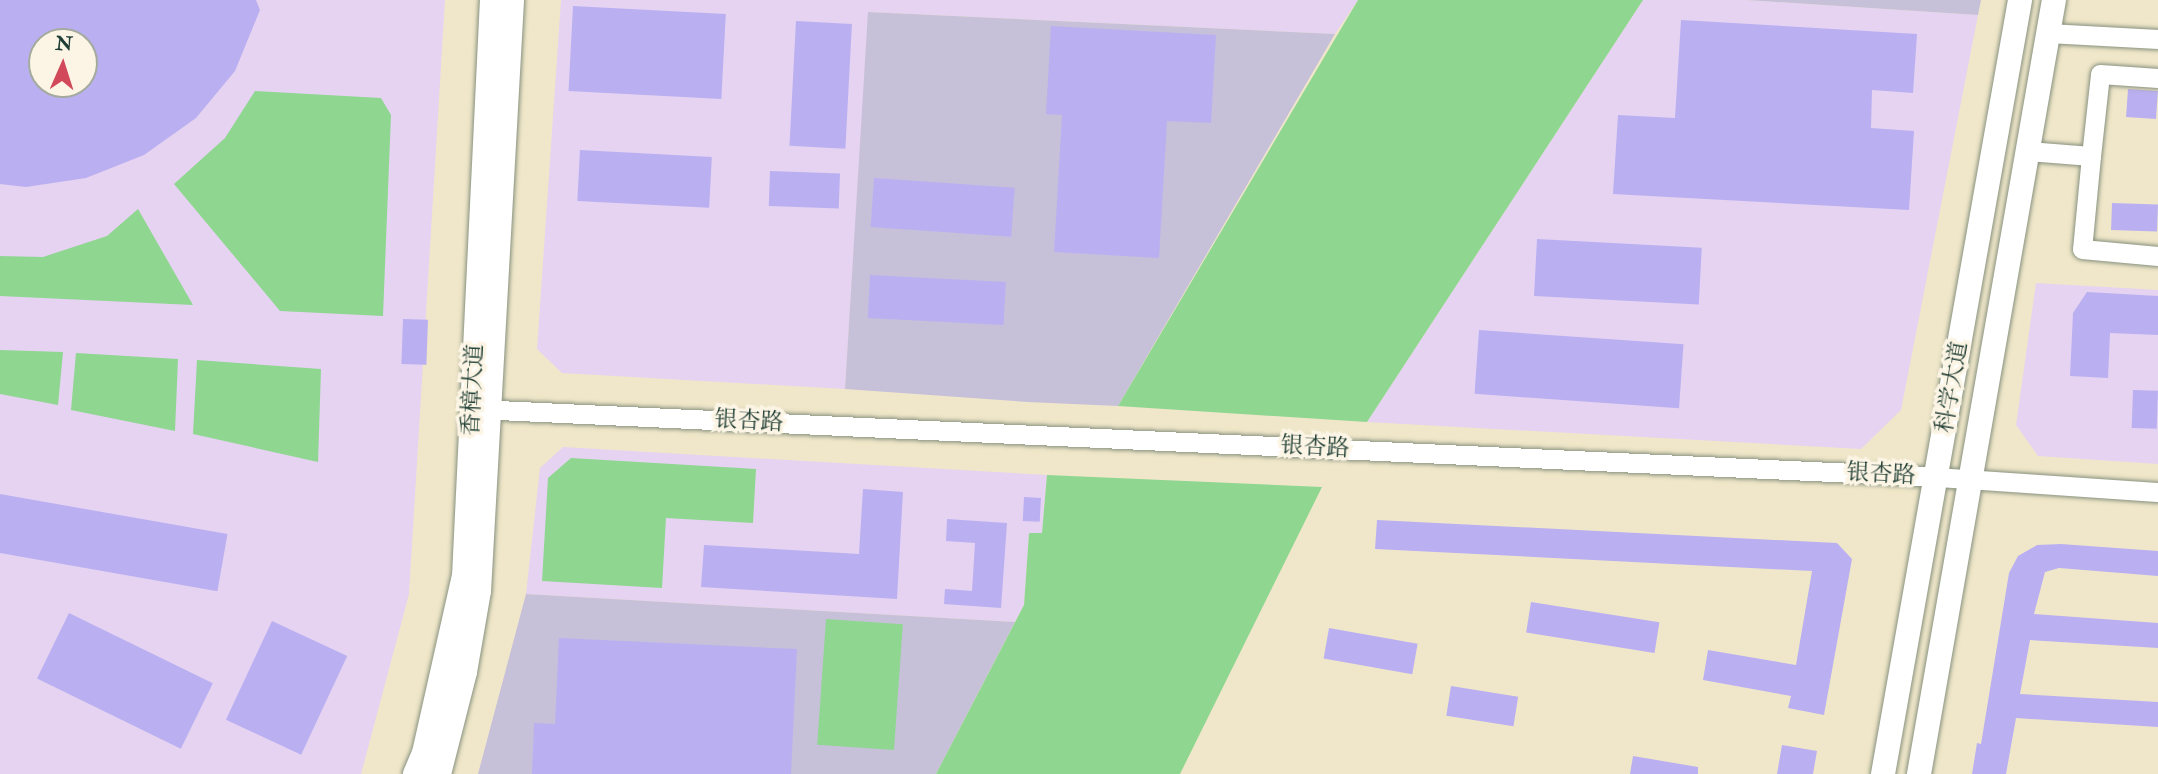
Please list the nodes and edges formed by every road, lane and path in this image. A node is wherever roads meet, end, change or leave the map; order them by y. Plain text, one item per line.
1 (492, 0) edge
2 (512, 0) edge
3 (2020, 0) edge
4 (2054, 0) edge
5 (2048, 33) junction
6 (2158, 39) edge
7 (2158, 78) edge
8 (2028, 150) junction
9 (2091, 156) junction
10 (2158, 256) edge
11 (481, 409) junction
12 (1937, 477) junction
13 (1973, 479) junction
14 (2158, 492) edge
15 (415, 774) edge
16 (439, 774) edge
17 (1883, 774) edge
18 (1919, 774) edge

1 - 11 main road, 香樟大道
2 - 11 main road, 香樟大道
3 - 12 main road, 科学大道
4 - 5 main road, 科学大道
5 - 6 street
5 - 8 main road, 科学大道
7 - 9 street
8 - 9 street
8 - 13 main road, 科学大道
9 - 10 street
11 - 12 street, 银杏路
11 - 15 main road, 香樟大道
11 - 16 main road, 香樟大道
12 - 13 street, 银杏路
12 - 17 main road, 科学大道
13 - 14 street, 银杏路
13 - 18 main road, 科学大道

